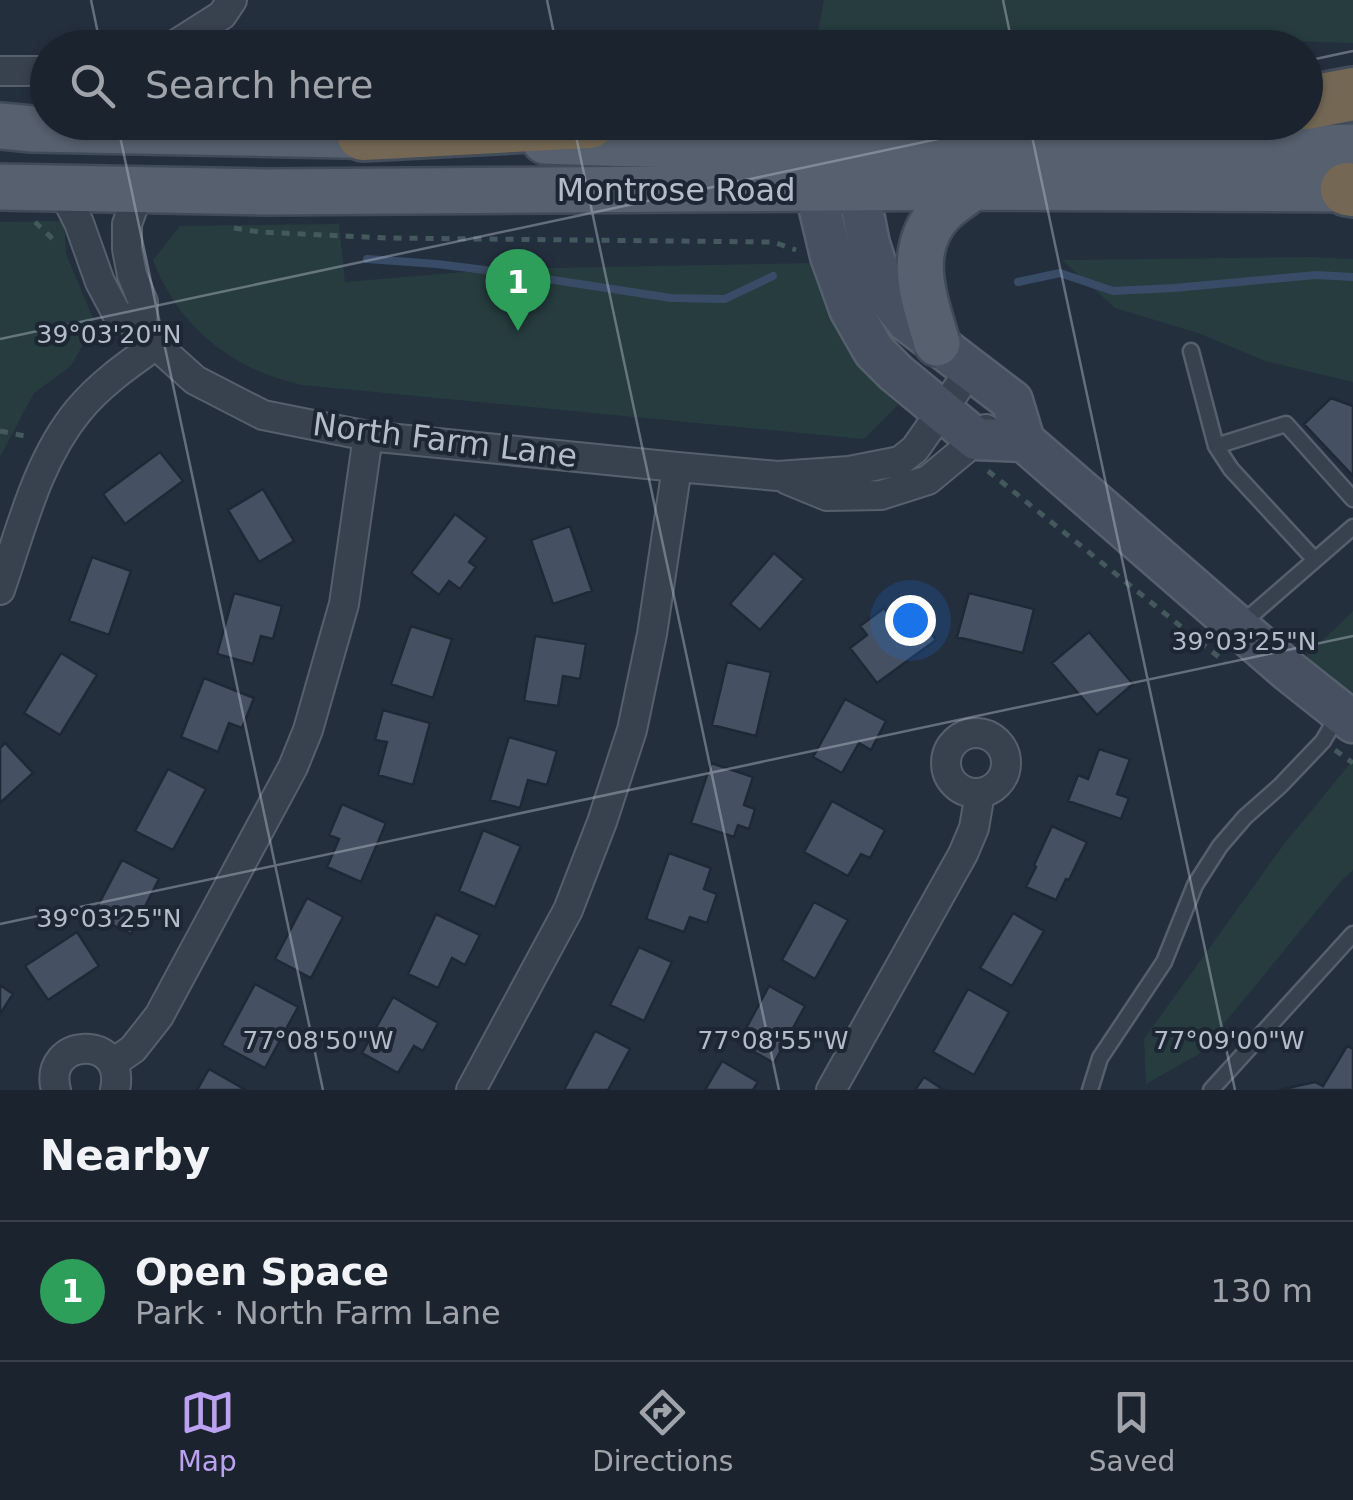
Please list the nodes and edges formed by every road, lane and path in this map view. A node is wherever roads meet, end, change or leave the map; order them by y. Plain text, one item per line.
1 (232, 0) edge
2 (198, 30) edge
3 (0, 71) edge
4 (30, 71) edge
5 (1353, 94) edge
6 (1323, 100) edge
7 (0, 126) edge
8 (30, 129) edge
9 (444, 140) edge
10 (834, 169) junction
11 (1351, 179) edge
12 (0, 186) edge
13 (140, 188) junction
14 (973, 188) junction
15 (62, 189) junction
16 (224, 227) dead end
17 (805, 254) dead end
18 (150, 336) junction
19 (1190, 351) dead end
20 (954, 356) junction
21 (1012, 402) junction
22 (941, 410) junction
23 (0, 432) edge
24 (26, 436) dead end
25 (368, 436) junction
26 (1024, 441) junction
27 (970, 445) junction
28 (1216, 446) junction
29 (677, 467) junction
30 (778, 476) junction
31 (1353, 498) edge
32 (1353, 527) edge
33 (1316, 560) junction
34 (0, 590) edge
35 (1239, 626) junction
36 (1234, 668) dead end
37 (1338, 725) edge
38 (1353, 763) edge
39 (980, 793) dead end
40 (1353, 934) edge
41 (114, 1077) edge
42 (56, 1090) edge
43 (471, 1090) edge
44 (831, 1090) edge
45 (1090, 1090) edge
46 (1211, 1090) edge

1 - 2 street
3 - 4 street
5 - 6 highway
7 - 8 main road, Montrose Road
9 - 10 main road, Montrose Road
10 - 11 main road, Montrose Road
10 - 13 main road, Montrose Road
10 - 14 main road, Montrose Road
10 - 20 street
10 - 22 street
11 - 14 main road, Montrose Road
12 - 15 main road, Montrose Road
13 - 15 main road, Montrose Road
13 - 18 street
14 - 20 main road
15 - 18 street, North Farm Lane
16 - 17 path
18 - 25 street, North Farm Lane
18 - 34 street
19 - 28 lane
20 - 21 street
20 - 22 street, North Farm Lane
21 - 26 street
21 - 27 street, North Farm Lane
22 - 27 street
22 - 30 street, North Farm Lane
23 - 24 path
25 - 29 street, North Farm Lane
25 - 41 street
26 - 27 street
26 - 35 street
27 - 30 street, North Farm Lane
27 - 36 path
28 - 31 lane
28 - 33 lane
29 - 30 street, North Farm Lane
29 - 43 street
32 - 33 lane
33 - 35 lane
35 - 37 street
37 - 38 path
37 - 45 lane
39 - 44 street
40 - 46 lane
41 - 42 street

